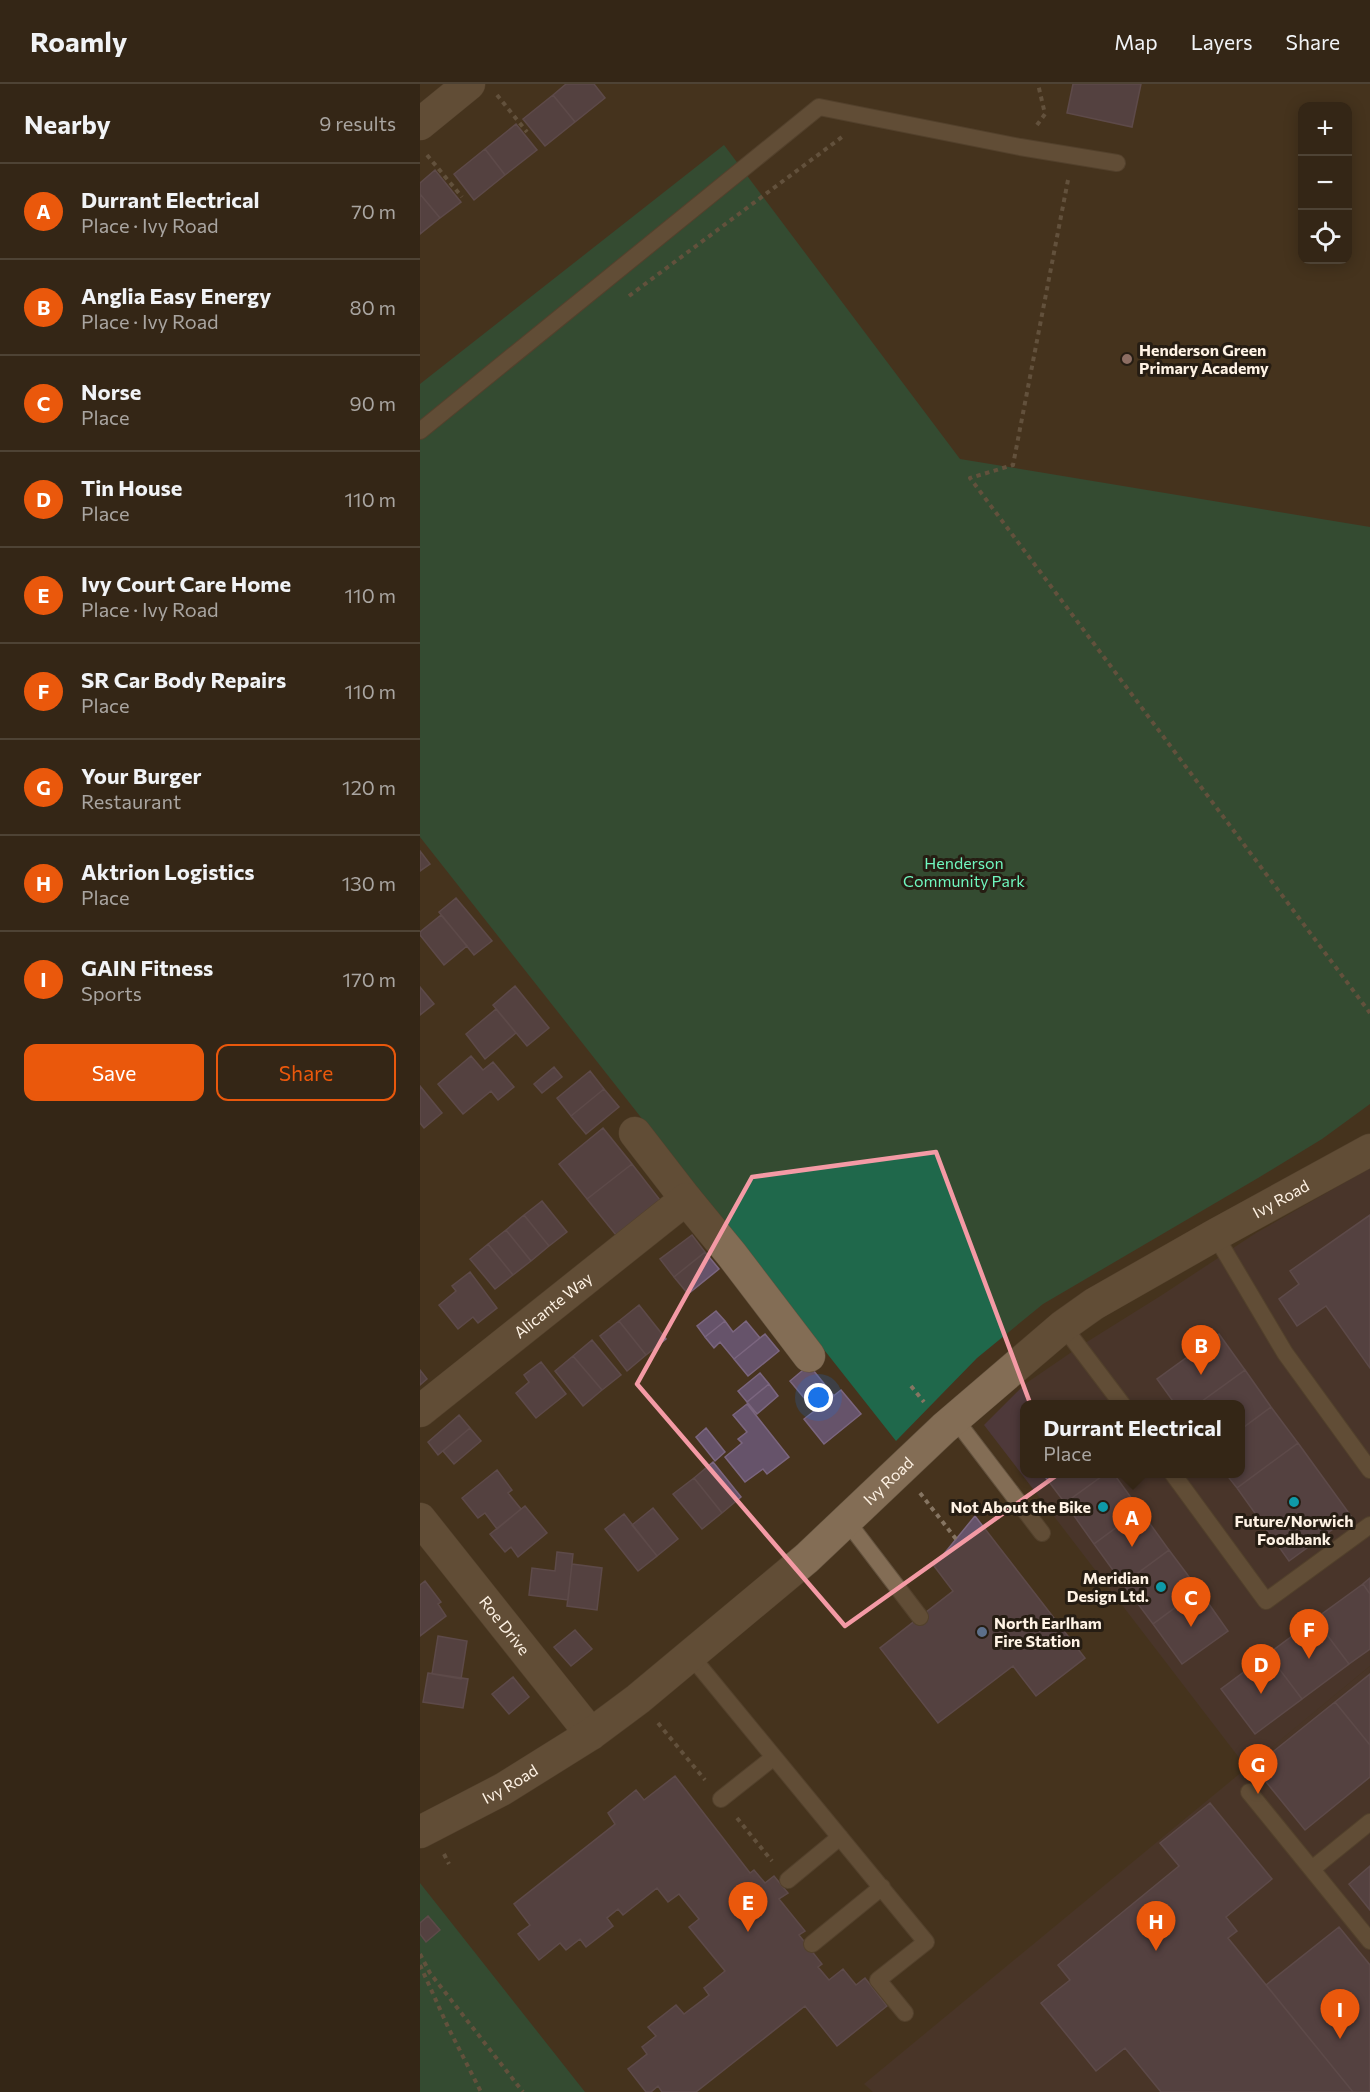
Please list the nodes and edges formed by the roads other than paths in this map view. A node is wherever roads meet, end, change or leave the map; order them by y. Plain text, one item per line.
1 (482, 88) edge
2 (422, 137) edge
3 (1117, 163) dead end
4 (420, 431) edge
5 (635, 1133) dead end
6 (1370, 1150) edge
7 (686, 1199) junction
8 (1215, 1235) junction
9 (1064, 1326) junction
10 (809, 1356) dead end
11 (1119, 1400) edge
12 (420, 1411) edge
13 (955, 1419) junction
14 (1370, 1470) edge
15 (1177, 1478) edge
16 (420, 1519) edge
17 (846, 1520) junction
18 (1370, 1525) edge
19 (1042, 1533) dead end
20 (920, 1617) dead end
21 (691, 1656) junction
22 (591, 1734) junction
23 (774, 1757) junction
24 (1249, 1792) dead end
25 (721, 1799) dead end
26 (1370, 1822) edge
27 (420, 1832) edge
28 (840, 1837) junction
29 (1312, 1869) junction
30 (788, 1880) dead end
31 (882, 1887) junction
32 (1370, 1941) edge
33 (812, 1944) dead end
34 (905, 2013) dead end

1 - 2 street
3 - 4 lane
5 - 7 street
6 - 8 street, Ivy Road
7 - 10 street
7 - 12 street, Alicante Way
8 - 9 street, Ivy Road
8 - 14 lane
9 - 11 lane
9 - 13 street, Ivy Road
13 - 17 street, Ivy Road
13 - 19 lane
15 - 18 lane
16 - 22 street, Roe Drive
17 - 20 lane
17 - 21 street, Ivy Road
21 - 22 street, Ivy Road
21 - 23 lane
22 - 27 street, Ivy Road
23 - 25 lane
23 - 28 lane
24 - 29 lane
26 - 29 lane
28 - 30 lane
28 - 31 lane
29 - 32 lane
31 - 33 lane
31 - 34 lane

